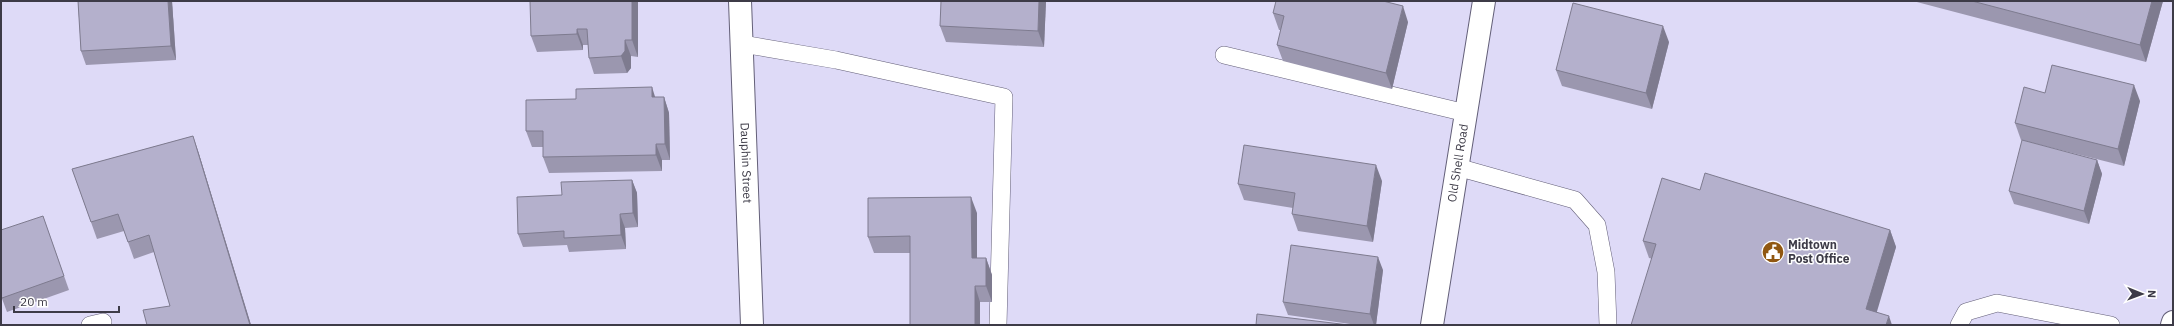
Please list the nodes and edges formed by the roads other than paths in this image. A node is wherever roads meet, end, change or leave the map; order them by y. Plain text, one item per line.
1 (740, 1) edge
2 (1484, 1) edge
3 (742, 44) junction
4 (1224, 55) dead end
5 (1466, 113) junction
6 (1457, 167) junction
7 (752, 325) edge
8 (998, 325) edge
9 (1432, 325) edge
10 (1608, 325) edge
11 (1959, 325) edge
12 (2111, 325) edge

1 - 3 street, Dauphin Street
2 - 5 street, Old Shell Road
3 - 7 street, Dauphin Street
3 - 8 lane
4 - 5 lane
5 - 6 street, Old Shell Road
6 - 9 street, Old Shell Road
6 - 10 lane
11 - 12 lane

